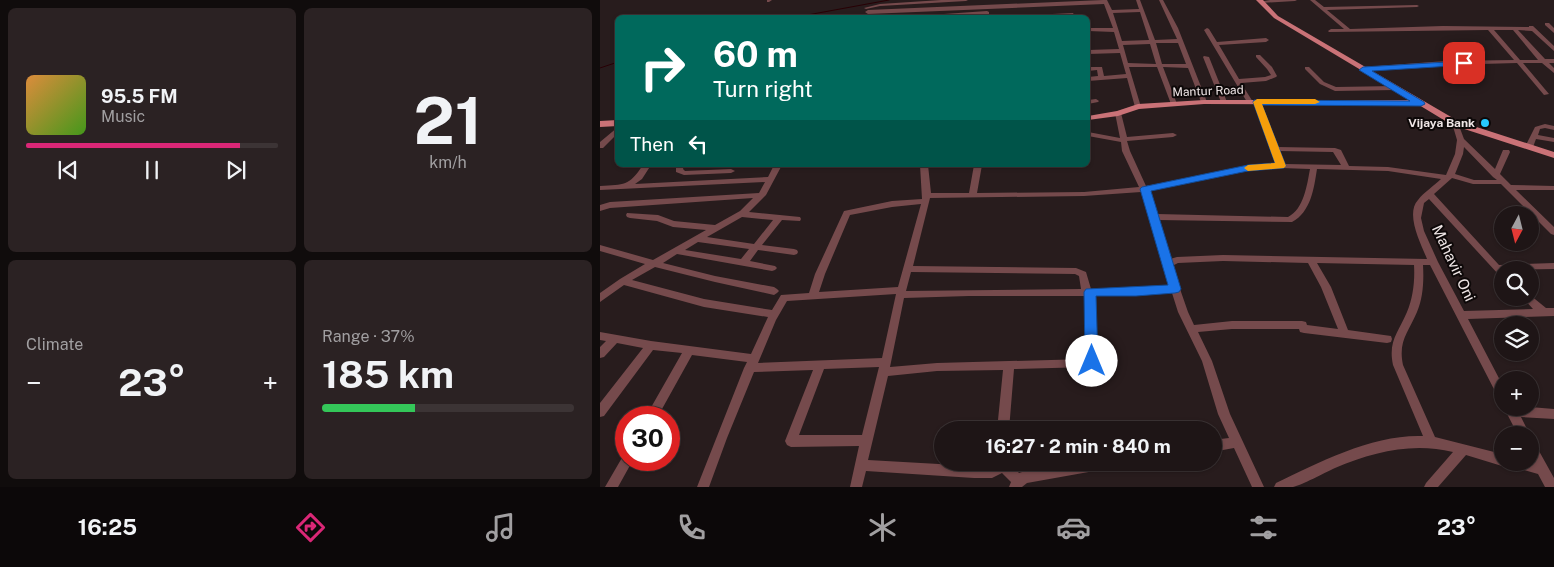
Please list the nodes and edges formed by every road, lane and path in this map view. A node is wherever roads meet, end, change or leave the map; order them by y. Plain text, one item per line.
1 (863, 0) edge
2 (966, 0) edge
3 (1138, 0) edge
4 (1161, 0) edge
5 (1295, 0) edge
6 (1312, 0) edge
7 (1381, 0) edge
8 (1105, 1) edge
9 (1263, 1) edge
10 (1070, 2) edge
11 (987, 3) edge
12 (1417, 6) dead end
13 (1389, 7) junction
14 (866, 9) junction
15 (1323, 9) junction
16 (1142, 10) junction
17 (1110, 12) junction
18 (870, 15) edge
19 (987, 15) edge
20 (1073, 15) edge
21 (1547, 24) dead end
22 (1529, 25) dead end
23 (1490, 29) junction
24 (1090, 30) edge
25 (1116, 30) junction
26 (1207, 30) dead end
27 (1348, 30) junction
28 (1515, 30) junction
29 (1534, 30) junction
30 (1554, 30) edge
31 (1331, 31) dead end
32 (1266, 40) dead end
33 (1180, 41) junction
34 (1152, 42) junction
35 (1119, 43) junction
36 (1216, 44) junction
37 (1554, 48) edge
38 (1121, 51) junction
39 (1090, 52) edge
40 (1258, 56) dead end
41 (1206, 57) dead end
42 (1554, 61) edge
43 (1518, 62) junction
44 (1544, 62) junction
45 (1125, 65) junction
46 (1160, 66) junction
47 (1190, 66) junction
48 (1308, 68) dead end
49 (1090, 69) edge
50 (1366, 69) junction
51 (1554, 71) edge
52 (1128, 76) junction
53 (1102, 78) junction
54 (1090, 79) edge
55 (1238, 80) junction
56 (1395, 88) junction
57 (1546, 94) dead end
58 (1090, 102) edge
59 (1096, 102) dead end
60 (1204, 102) junction
61 (1224, 102) junction
62 (1254, 102) junction
63 (1174, 104) junction
64 (1421, 104) junction
65 (1138, 107) junction
66 (1118, 113) junction
67 (1090, 118) edge
68 (1454, 123) junction
69 (600, 125) edge
70 (615, 126) edge
71 (1554, 128) edge
72 (615, 129) edge
73 (1090, 134) edge
74 (1173, 135) dead end
75 (1534, 136) junction
76 (1124, 140) junction
77 (1461, 140) junction
78 (1509, 140) junction
79 (1554, 140) edge
80 (1530, 144) junction
81 (600, 146) edge
82 (1275, 149) junction
83 (1506, 152) dead end
84 (1554, 152) edge
85 (1554, 156) edge
86 (1281, 166) junction
87 (646, 167) edge
88 (680, 167) edge
89 (777, 167) edge
90 (924, 167) edge
91 (978, 167) edge
92 (1314, 167) junction
93 (1346, 167) junction
94 (732, 168) edge
95 (1496, 175) junction
96 (1449, 176) junction
97 (771, 179) junction
98 (725, 181) junction
99 (629, 185) junction
100 (1506, 185) junction
101 (600, 188) edge
102 (1554, 188) edge
103 (1145, 189) junction
104 (1429, 194) junction
105 (761, 195) junction
106 (972, 196) junction
107 (927, 198) junction
108 (600, 208) edge
109 (740, 214) junction
110 (630, 215) dead end
111 (1154, 217) junction
112 (780, 218) junction
113 (797, 219) dead end
114 (716, 228) junction
115 (1554, 232) edge
116 (696, 239) junction
117 (755, 247) junction
118 (600, 248) edge
119 (676, 251) junction
120 (794, 252) dead end
121 (1311, 260) junction
122 (1418, 262) junction
123 (1433, 262) junction
124 (654, 263) junction
125 (743, 263) junction
126 (1166, 264) junction
127 (1494, 264) edge
128 (1554, 266) edge
129 (1539, 267) edge
130 (772, 268) dead end
131 (908, 269) junction
132 (623, 281) junction
133 (1175, 289) junction
134 (774, 291) dead end
135 (1088, 292) junction
136 (901, 293) junction
137 (601, 296) edge
138 (813, 296) junction
139 (1549, 312) edge
140 (772, 314) junction
141 (1461, 315) junction
142 (1191, 329) junction
143 (1345, 335) junction
144 (600, 336) edge
145 (614, 339) junction
146 (1387, 339) dead end
147 (651, 345) junction
148 (690, 350) junction
149 (600, 354) edge
150 (752, 363) junction
151 (820, 365) junction
152 (1009, 366) junction
153 (885, 367) junction
154 (1494, 379) edge
155 (658, 406) edge
156 (600, 412) edge
157 (1539, 412) edge
158 (1554, 414) edge
159 (1004, 421) edge
160 (866, 440) junction
161 (1431, 441) junction
162 (1237, 442) junction
163 (1222, 444) edge
164 (1463, 450) junction
165 (1494, 458) edge
166 (1539, 463) edge
167 (861, 465) junction
168 (1539, 468) edge
169 (1542, 469) junction
170 (934, 470) edge
171 (620, 471) edge
172 (958, 471) edge
173 (993, 471) edge
174 (1007, 471) edge
175 (1059, 471) edge
176 (1017, 484) edge
177 (611, 487) edge
178 (702, 487) edge
179 (856, 487) edge
180 (1258, 487) edge
181 (1280, 487) edge
182 (1430, 487) edge
183 (1552, 487) edge

1 - 14 street
2 - 14 street
3 - 16 street
4 - 33 street
5 - 9 street
6 - 15 street
7 - 13 street
8 - 10 street
8 - 17 street
9 - 50 main road
10 - 11 street
10 - 20 street
11 - 14 street
11 - 19 street
12 - 13 street
13 - 15 street
14 - 18 street
15 - 27 street
16 - 17 street
16 - 34 street
17 - 25 street
21 - 30 street
22 - 29 street
23 - 27 street
23 - 28 street
23 - 43 street
24 - 25 street
25 - 35 street
26 - 36 street
27 - 31 street
28 - 29 street
28 - 44 street
29 - 37 street
32 - 36 street
33 - 34 street
33 - 47 street
34 - 35 street
34 - 46 street
35 - 38 street
36 - 55 street
38 - 39 street
38 - 45 street
40 - 55 street
41 - 61 street
42 - 44 street
43 - 44 street
43 - 50 street
43 - 57 street
44 - 51 street
45 - 46 street
45 - 52 street
46 - 47 street
46 - 63 street
47 - 60 street
48 - 56 street
49 - 53 street
50 - 56 main road
50 - 78 main road
52 - 53 street
52 - 65 street
53 - 54 street
55 - 62 street
56 - 64 main road
58 - 59 street
60 - 61 main road, Mantur Road
60 - 63 main road, Mantur Road
61 - 62 main road, Mantur Road
62 - 64 main road, Mantur Road
62 - 82 street
63 - 65 main road, Mantur Road
64 - 68 main road
65 - 66 main road, Mantur Road
66 - 67 main road, Mantur Road
66 - 76 street
68 - 77 street
68 - 78 main road
69 - 70 main road
71 - 75 street
72 - 81 street
73 - 76 street
74 - 76 street
75 - 79 street
75 - 80 street
76 - 103 street
77 - 95 street
77 - 96 street
78 - 80 main road
78 - 85 main road
80 - 84 main road
82 - 86 street
82 - 93 street
83 - 95 street
86 - 92 street
86 - 103 street
87 - 99 street
88 - 94 street
89 - 97 street
90 - 107 street
91 - 106 street
92 - 93 street
92 - 111 street
93 - 96 street
94 - 98 street
95 - 100 street
96 - 100 street
96 - 104 street, Mahavir Oni
97 - 98 street
97 - 105 street
98 - 99 street
99 - 101 street
100 - 102 street
100 - 115 street
103 - 106 street
103 - 111 street
104 - 123 street, Mahavir Oni
104 - 127 street
105 - 108 street
105 - 109 street
106 - 107 street
107 - 131 street
107 - 138 street
109 - 112 street
109 - 114 street
110 - 114 street
111 - 126 street
112 - 113 street
112 - 117 street
114 - 116 street
116 - 117 street
116 - 119 street
117 - 120 street
117 - 125 street
118 - 124 street
119 - 124 street
119 - 125 street
121 - 122 street
121 - 126 street
121 - 143 street
122 - 123 street
122 - 161 street
123 - 141 street, Mahavir Oni
124 - 132 street
124 - 134 street
125 - 130 street
126 - 133 street
128 - 129 street
131 - 135 street
131 - 136 street
132 - 137 street
132 - 140 street
133 - 135 street
133 - 142 street
135 - 136 street
135 - 152 street
136 - 138 street
136 - 153 street
138 - 140 street
139 - 141 street
140 - 150 street
141 - 154 street, Mahavir Oni
142 - 143 street
142 - 162 street
143 - 146 street
144 - 145 street
145 - 147 street
145 - 149 street
147 - 148 street
147 - 156 street
148 - 150 street
148 - 155 street
150 - 151 street
150 - 178 street
151 - 153 street
151 - 160 street
152 - 153 street
152 - 159 street
153 - 160 street
157 - 158 street
160 - 167 street
161 - 164 street
161 - 181 street
162 - 163 street
162 - 180 street
164 - 165 street
164 - 182 street
166 - 169 street
167 - 170 street
167 - 179 street
168 - 169 street
169 - 183 street
171 - 177 street
172 - 173 street
174 - 176 street
175 - 176 street

